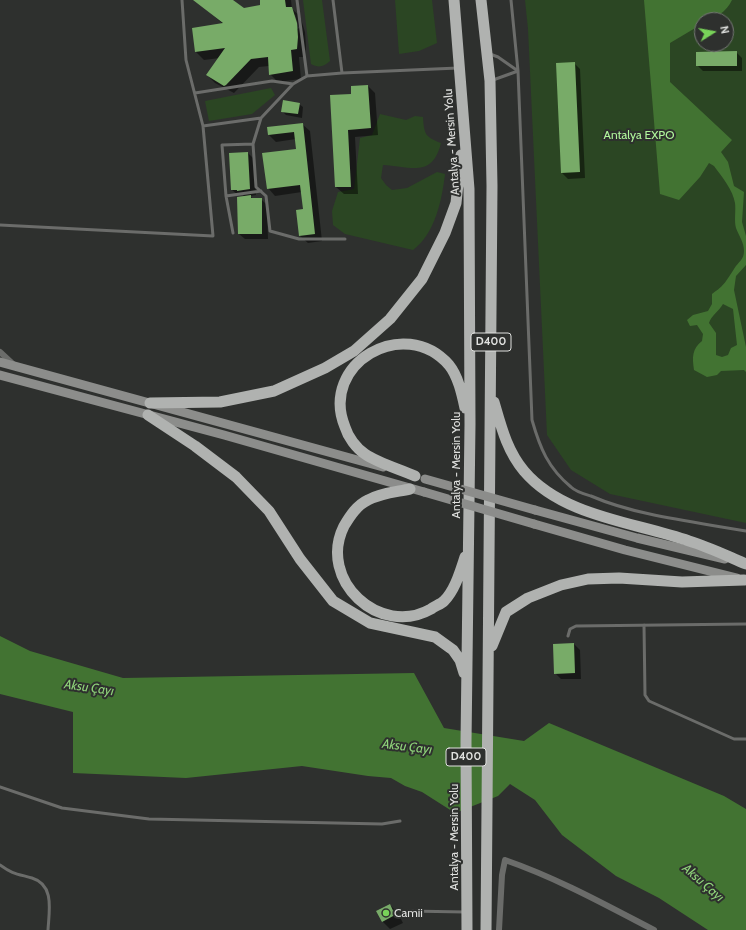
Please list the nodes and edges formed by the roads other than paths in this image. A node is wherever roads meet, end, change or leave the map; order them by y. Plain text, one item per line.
1 (182, 0) edge
2 (296, 0) edge
3 (333, 0) edge
4 (454, 0) edge
5 (481, 0) edge
6 (511, 0) edge
7 (488, 54) junction
8 (460, 68) junction
9 (518, 71) junction
10 (342, 73) junction
11 (307, 76) junction
12 (490, 81) junction
13 (293, 84) junction
14 (195, 93) junction
15 (464, 116) junction
16 (261, 118) junction
17 (203, 126) junction
18 (253, 144) junction
19 (260, 191) junction
20 (226, 196) junction
21 (0, 226) edge
22 (234, 233) dead end
23 (345, 239) dead end
24 (0, 352) edge
25 (0, 362) edge
26 (15, 366) junction
27 (0, 375) edge
28 (12, 378) junction
29 (0, 379) edge
30 (490, 390) junction
31 (150, 403) junction
32 (148, 415) junction
33 (470, 424) junction
34 (420, 477) junction
35 (410, 489) junction
36 (746, 531) edge
37 (469, 545) junction
38 (746, 564) edge
39 (745, 580) edge
40 (746, 624) edge
41 (644, 625) junction
42 (568, 636) dead end
43 (489, 652) junction
44 (467, 681) junction
45 (746, 739) edge
46 (0, 787) edge
47 (400, 821) dead end
48 (0, 865) edge
49 (408, 911) dead end
50 (467, 912) junction
51 (48, 930) edge
52 (467, 930) edge
53 (486, 930) edge
54 (499, 930) edge
55 (654, 930) edge

1 - 14 lane
2 - 11 lane
3 - 10 lane
4 - 8 highway, Antalya - Mersin Yolu / D400
5 - 7 highway, D400
6 - 9 lane
7 - 9 lane
7 - 12 highway, D400
8 - 10 lane
8 - 15 highway, Antalya - Mersin Yolu / D400
9 - 12 lane
9 - 36 lane
10 - 11 lane
11 - 13 lane
12 - 30 highway, D400
13 - 14 lane
13 - 16 lane
14 - 17 lane
15 - 31 highway
15 - 33 highway, Antalya - Mersin Yolu / D400
16 - 17 lane
16 - 18 lane
17 - 21 lane
18 - 19 lane
18 - 20 lane
19 - 20 lane
19 - 23 lane
20 - 22 lane
24 - 26 street
25 - 26 main road
26 - 31 main road
27 - 28 main road
28 - 29 street
28 - 32 main road
30 - 38 highway
30 - 43 highway, D400
31 - 34 main road
32 - 35 main road
32 - 44 highway
33 - 34 highway
33 - 37 highway, Antalya - Mersin Yolu / D400
34 - 38 main road, bridge
35 - 37 highway
35 - 39 main road, bridge
37 - 44 highway, Antalya - Mersin Yolu / D400
39 - 43 highway
40 - 41 lane
41 - 42 lane
41 - 45 lane
43 - 53 highway, D400
44 - 50 highway, Antalya - Mersin Yolu / D400
46 - 47 lane
48 - 51 lane
49 - 50 lane
50 - 52 highway, Antalya - Mersin Yolu / D400
54 - 55 street

